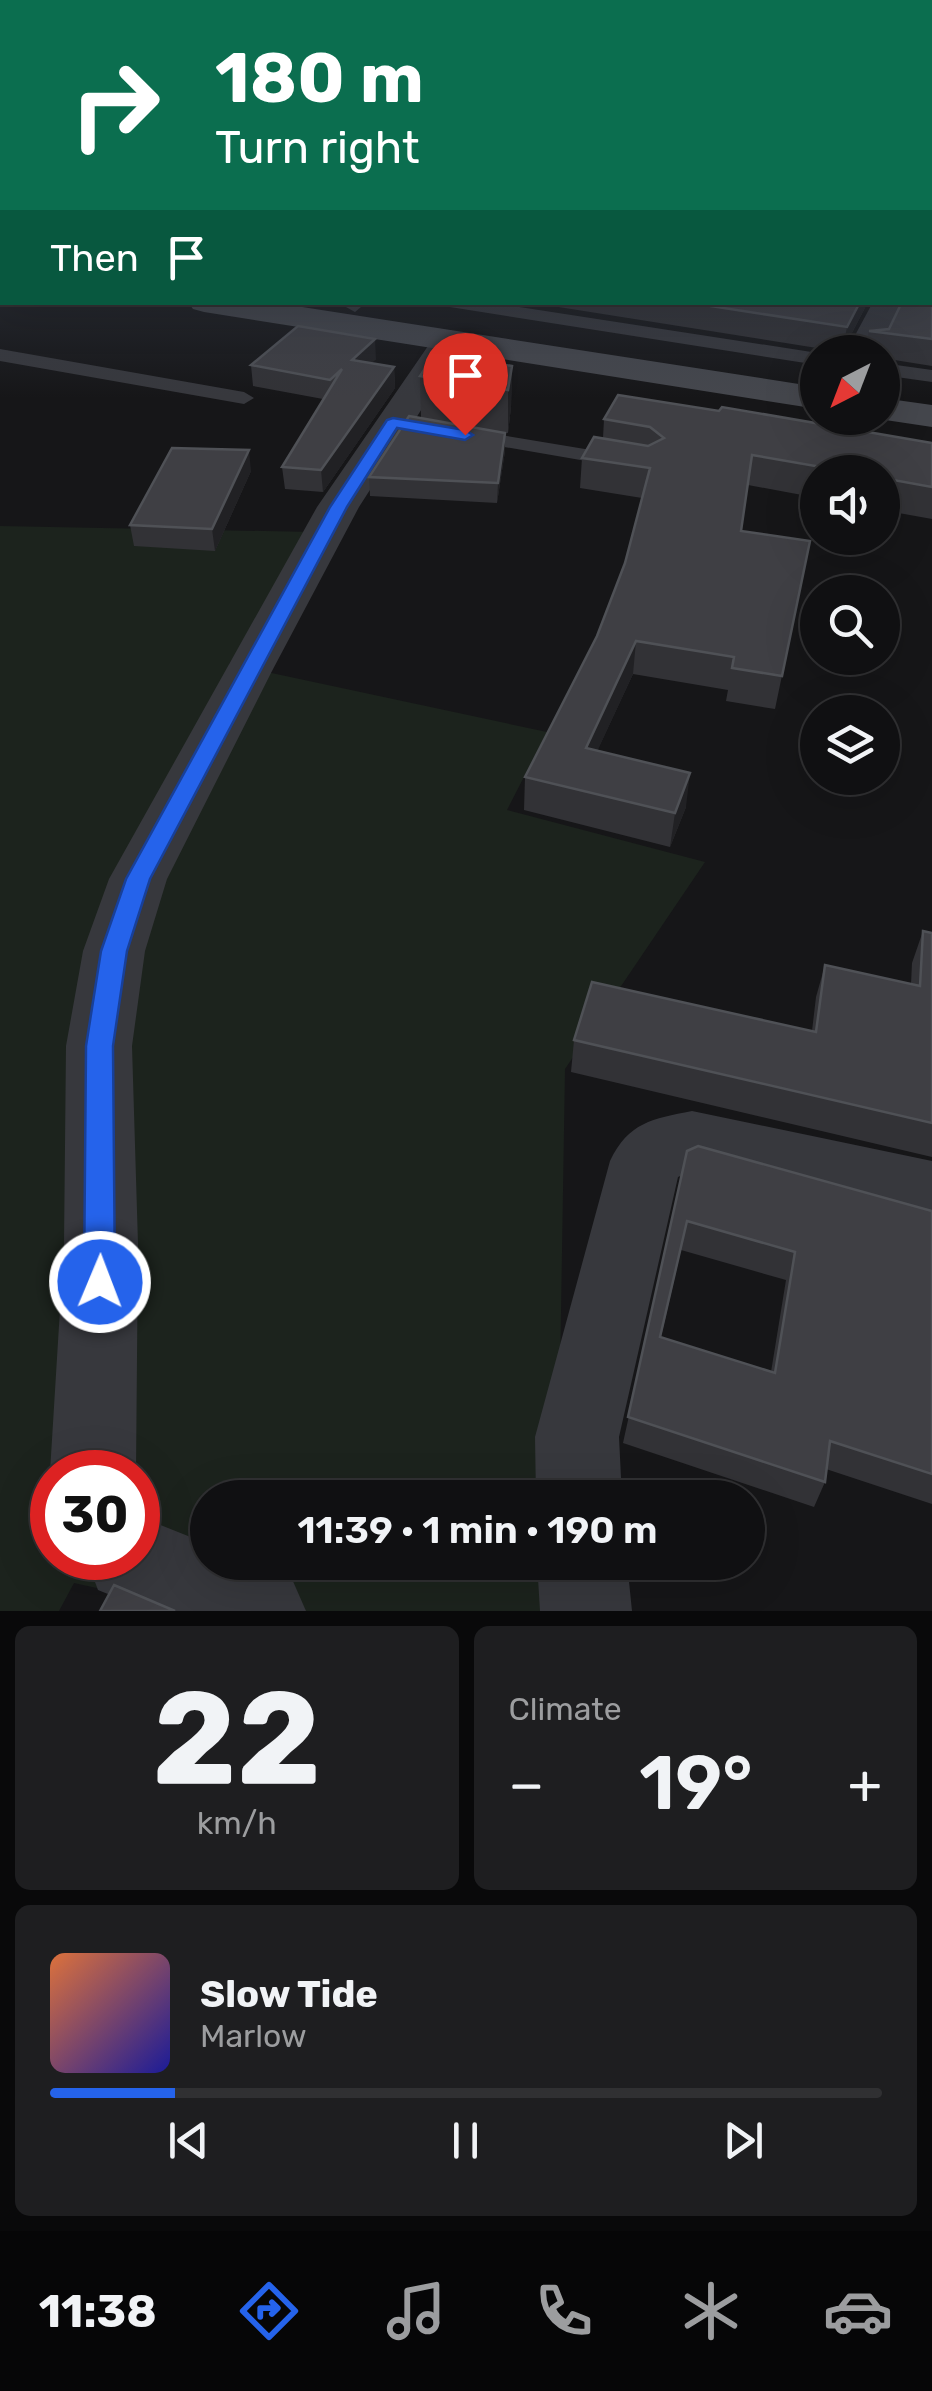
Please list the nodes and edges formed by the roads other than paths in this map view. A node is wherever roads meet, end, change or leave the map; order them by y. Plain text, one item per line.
1 (243, 305) edge
2 (352, 305) edge
3 (887, 305) edge
4 (450, 321) edge
5 (872, 335) edge
6 (0, 355) edge
7 (800, 356) edge
8 (900, 371) edge
9 (800, 376) edge
10 (932, 376) edge
11 (900, 392) edge
12 (800, 394) edge
13 (932, 396) edge
14 (244, 398) dead end
15 (900, 411) edge
16 (932, 416) edge
17 (451, 433) edge
18 (646, 466) edge
19 (932, 1194) edge
20 (94, 1450) edge
21 (578, 1480) edge
22 (160, 1570) edge
23 (583, 1580) edge
24 (260, 1611) edge
25 (586, 1611) edge

1 - 4 main road
2 - 9 main road
3 - 5 street
4 - 7 lane
4 - 12 main road
4 - 20 street
6 - 14 lane
8 - 10 lane
11 - 13 main road
15 - 16 main road
17 - 18 lane
19 - 21 street
22 - 24 street
23 - 25 street

